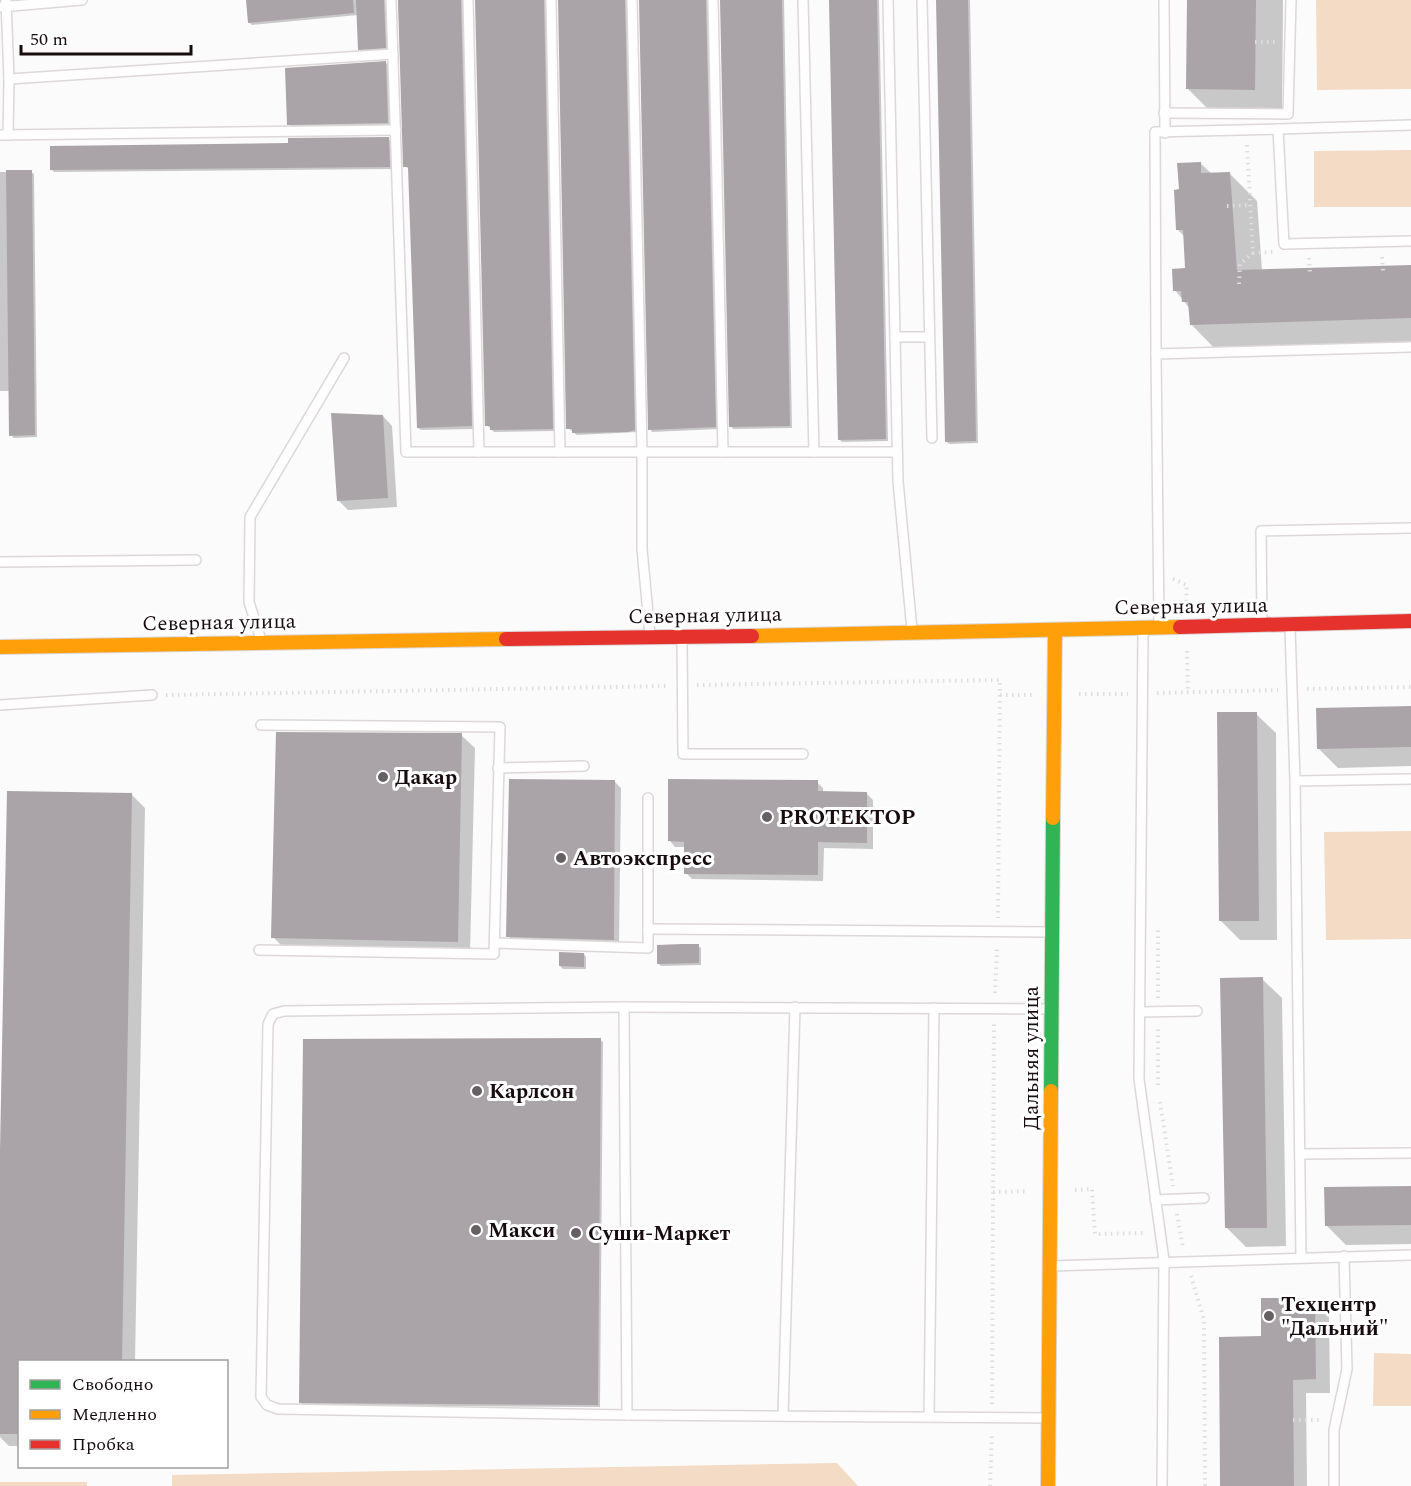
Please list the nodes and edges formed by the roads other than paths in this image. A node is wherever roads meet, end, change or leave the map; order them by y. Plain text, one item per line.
1 (82, 0) edge
2 (391, 0) edge
3 (468, 0) edge
4 (551, 0) edge
5 (632, 0) edge
6 (712, 0) edge
7 (803, 0) edge
8 (888, 0) edge
9 (922, 0) edge
10 (1164, 0) edge
11 (1291, 0) edge
12 (5, 4) edge
13 (393, 54) junction
14 (9, 79) junction
15 (1164, 113) junction
16 (1411, 125) edge
17 (1278, 129) junction
18 (396, 130) junction
19 (1164, 133) junction
20 (4, 135) edge
21 (1411, 241) edge
22 (895, 337) junction
23 (929, 337) junction
24 (1411, 347) edge
25 (1156, 354) junction
26 (344, 358) dead end
27 (932, 438) dead end
28 (479, 452) junction
29 (560, 452) junction
30 (642, 452) junction
31 (723, 452) junction
32 (814, 452) junction
33 (897, 452) junction
34 (1411, 528) edge
35 (196, 560) dead end
36 (0, 562) edge
37 (1411, 621) edge
38 (1290, 624) junction
39 (1262, 625) junction
40 (1143, 627) junction
41 (1160, 627) junction
42 (1055, 630) junction
43 (912, 633) junction
44 (682, 636) junction
45 (650, 637) junction
46 (262, 642) junction
47 (0, 647) edge
48 (152, 695) road end
49 (0, 705) edge
50 (261, 725) dead end
51 (803, 754) dead end
52 (584, 766) dead end
53 (498, 768) junction
54 (1411, 779) edge
55 (1295, 781) junction
56 (648, 798) dead end
57 (648, 929) junction
58 (1053, 932) junction
59 (496, 943) junction
60 (258, 950) dead end
61 (624, 1006) junction
62 (795, 1007) junction
63 (934, 1008) junction
64 (1053, 1009) junction
65 (1197, 1011) dead end
66 (1140, 1012) junction
67 (1411, 1153) edge
68 (1301, 1154) junction
69 (1204, 1198) dead end
70 (1155, 1200) junction
71 (1411, 1255) edge
72 (1344, 1256) junction
73 (1301, 1257) junction
74 (1164, 1260) junction
75 (1049, 1266) junction
76 (627, 1415) junction
77 (783, 1415) junction
78 (929, 1417) junction
79 (1048, 1418) junction
80 (1048, 1486) edge
81 (1162, 1486) edge
82 (1334, 1486) edge

1 - 12 lane
2 - 13 lane
3 - 28 lane
4 - 29 lane
5 - 30 lane
6 - 31 lane
7 - 32 lane
8 - 22 lane
9 - 23 lane
10 - 15 lane
11 - 15 lane
12 - 14 lane
13 - 14 lane
13 - 18 lane
14 - 20 lane
15 - 19 lane
16 - 17 lane
17 - 19 lane
17 - 21 lane
18 - 20 lane
18 - 28 lane
19 - 25 lane
22 - 23 lane
22 - 33 lane
23 - 27 lane
24 - 25 lane
25 - 41 lane
26 - 46 lane
28 - 29 lane
29 - 30 lane
30 - 31 lane
30 - 45 lane
31 - 32 lane
32 - 33 lane
33 - 43 lane
34 - 39 lane
35 - 36 lane
37 - 38 street, Северная улица
38 - 39 street, Северная улица
38 - 55 lane
39 - 41 street, Северная улица
40 - 41 street, Северная улица
40 - 42 street, Северная улица
40 - 66 lane
42 - 43 street, Северная улица
42 - 58 street, Дальняя улица
43 - 44 street, Северная улица
44 - 45 street, Северная улица
44 - 51 lane
45 - 46 street, Северная улица
46 - 47 street, Северная улица
48 - 49 lane
50 - 53 lane
52 - 53 lane
53 - 59 lane
54 - 55 lane
55 - 68 lane
56 - 57 lane
57 - 58 lane
57 - 59 lane
58 - 64 street, Дальняя улица
59 - 60 lane
61 - 62 lane
61 - 76 lane
61 - 76 lane
62 - 63 lane
62 - 77 lane
63 - 64 lane
63 - 78 lane
64 - 75 street, Дальняя улица
65 - 66 lane
66 - 70 lane
67 - 68 lane
68 - 73 lane
69 - 70 lane
70 - 74 lane
71 - 72 lane
72 - 73 lane
72 - 82 lane
73 - 74 lane
74 - 75 lane
74 - 81 lane
75 - 79 street, Дальняя улица
76 - 77 lane
77 - 78 lane
78 - 79 lane
79 - 80 street, Дальняя улица

